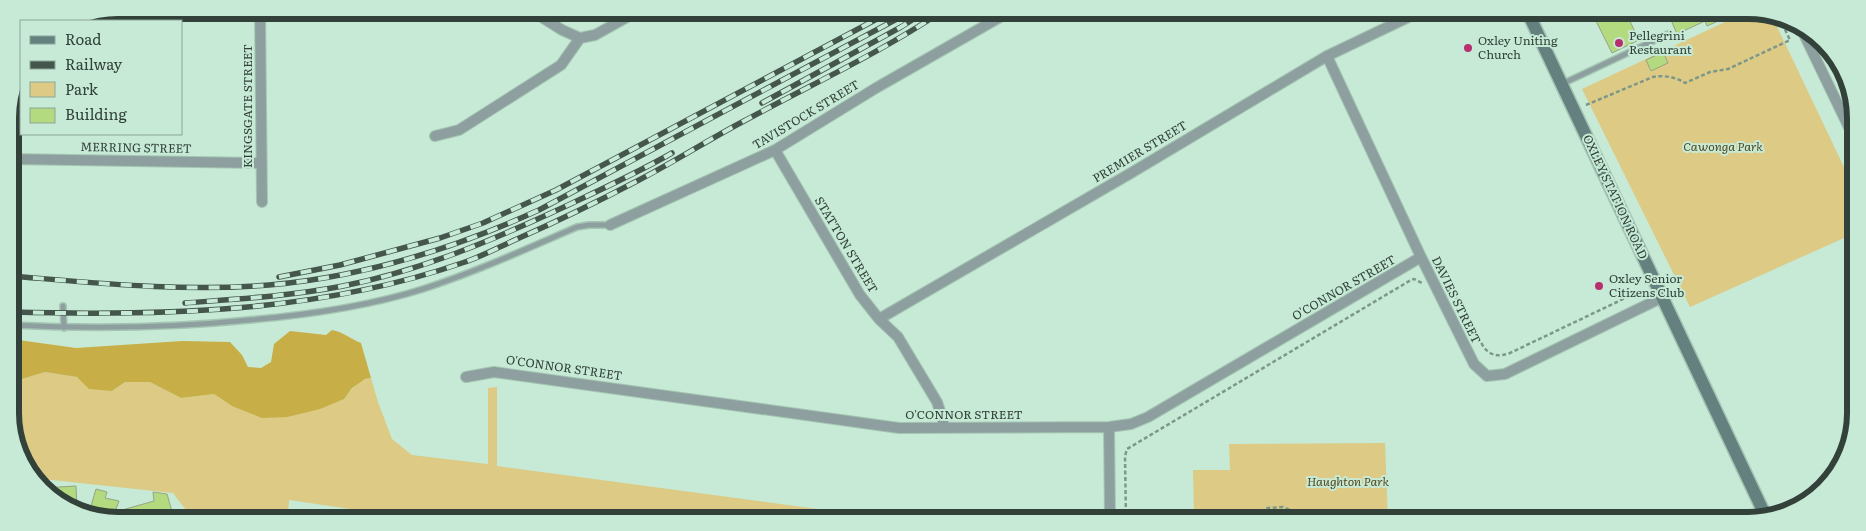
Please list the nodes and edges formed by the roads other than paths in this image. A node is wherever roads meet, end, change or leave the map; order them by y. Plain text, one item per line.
1 (260, 19) edge
2 (545, 19) edge
3 (624, 19) edge
4 (997, 19) edge
5 (1404, 19) edge
6 (1531, 19) edge
7 (1668, 34) dead end
8 (1805, 37) edge
9 (580, 38) junction
10 (1327, 56) junction
11 (1562, 84) junction
12 (1847, 123) edge
13 (435, 136) dead end
14 (775, 150) junction
15 (19, 159) edge
16 (261, 163) junction
17 (262, 202) dead end
18 (610, 225) joint
19 (1421, 257) junction
20 (1663, 297) junction
21 (63, 306) dead end
22 (879, 319) junction
23 (19, 325) edge
24 (64, 328) junction
25 (466, 378) dead end
26 (943, 426) junction
27 (1109, 427) junction
28 (1763, 511) edge
29 (1110, 512) edge

1 - 16 street, KINGSGATE STREET
2 - 9 street
3 - 9 street
4 - 14 street, TAVISTOCK STREET
5 - 10 street, PREMIER STREET
6 - 11 main road, OXLEY STATION ROAD
7 - 11 lane
8 - 12 street
9 - 13 street
10 - 19 street, DAVIES STREET
10 - 22 street, PREMIER STREET
11 - 20 main road, OXLEY STATION ROAD
14 - 18 street, TAVISTOCK STREET
14 - 22 street, STATTON STREET
15 - 16 street, MERRING STREET
16 - 17 street, KINGSGATE STREET
18 - 24 lane
19 - 20 street, DAVIES STREET
19 - 27 street, O'CONNOR STREET
20 - 28 main road, OXLEY STATION ROAD
21 - 24 lane
22 - 26 street, STATTON STREET
23 - 24 lane
25 - 26 street, O'CONNOR STREET
26 - 27 street, O'CONNOR STREET
27 - 29 street

